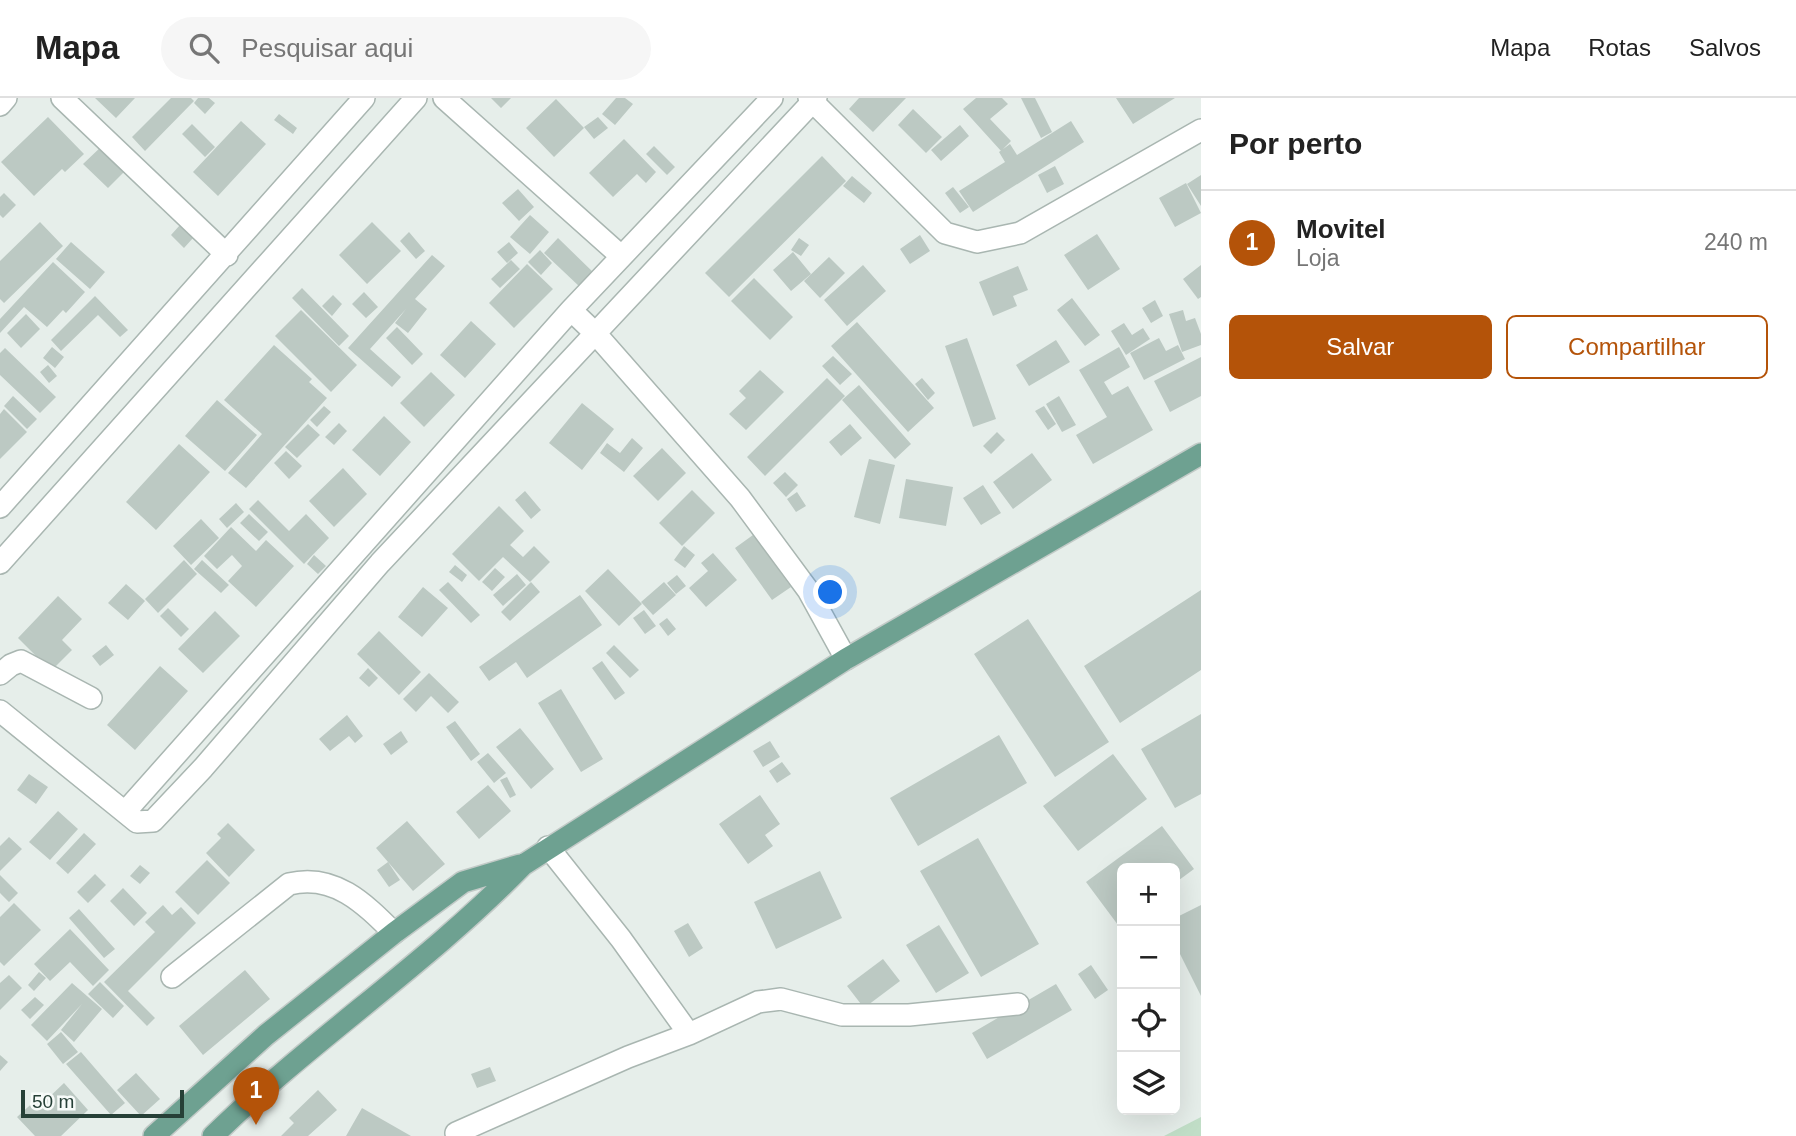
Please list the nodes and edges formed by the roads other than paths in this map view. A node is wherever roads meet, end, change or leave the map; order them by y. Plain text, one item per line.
1 (6, 98) edge
2 (62, 98) edge
3 (364, 98) edge
4 (416, 98) edge
5 (444, 98) edge
6 (772, 98) edge
7 (812, 99) edge
8 (0, 105) edge
9 (1201, 130) edge
10 (704, 170) junction
11 (728, 189) junction
12 (227, 255) junction
13 (621, 256) junction
14 (571, 310) junction
15 (168, 320) junction
16 (595, 333) junction
17 (193, 347) junction
18 (1201, 454) edge
19 (6, 501) edge
20 (41, 517) junction
21 (0, 563) edge
22 (846, 659) junction
23 (0, 674) edge
24 (91, 698) dead end
25 (0, 711) edge
26 (125, 812) junction
27 (548, 847) junction
28 (523, 865) junction
29 (394, 933) junction
30 (172, 976) dead end
31 (318, 994) junction
32 (1018, 1004) dead end
33 (343, 1023) junction
34 (690, 1034) junction
35 (208, 1089) junction
36 (233, 1116) junction
37 (456, 1133) dead end
38 (154, 1136) edge
39 (213, 1136) edge

1 - 8 street
2 - 12 street
3 - 12 street
4 - 17 street
5 - 13 street
6 - 10 street
7 - 9 street
7 - 11 street
10 - 11 street
10 - 13 street
11 - 16 street
12 - 15 street
13 - 14 street
14 - 16 street
14 - 26 street
15 - 17 street
15 - 19 street
16 - 22 street
16 - 26 street
17 - 20 street
18 - 22 main road
19 - 20 street
20 - 21 street
22 - 27 main road
23 - 24 street
25 - 26 street
27 - 28 main road
27 - 34 street
28 - 29 main road
28 - 33 main road
29 - 30 street
29 - 31 main road
31 - 33 main road
31 - 35 main road
32 - 34 street
33 - 36 main road
34 - 37 street
35 - 36 main road
35 - 38 main road
36 - 39 main road

